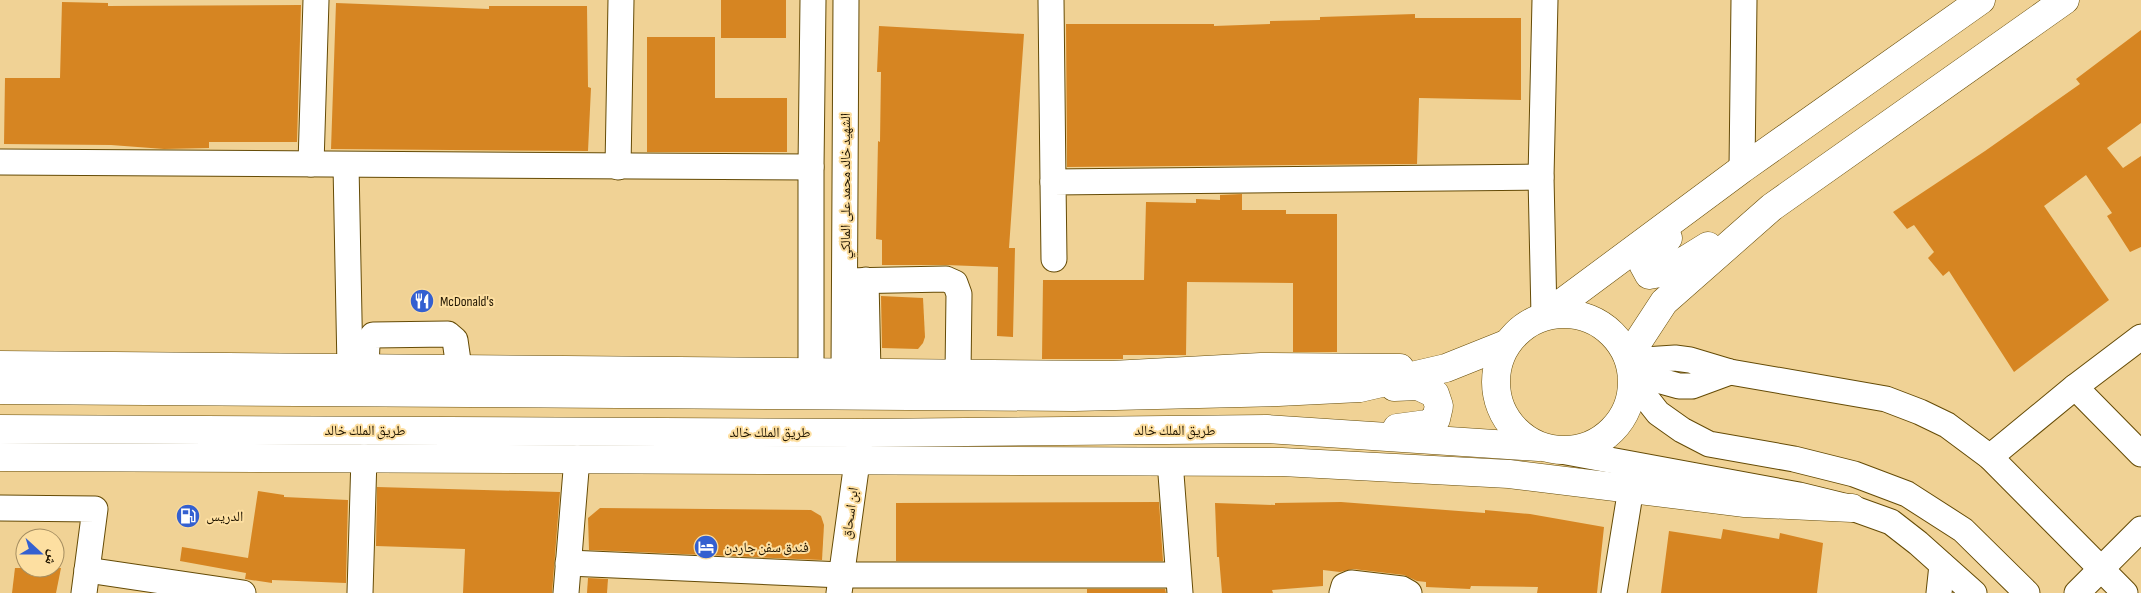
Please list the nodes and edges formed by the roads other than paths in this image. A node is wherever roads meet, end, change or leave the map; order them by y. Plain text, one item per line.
1 (316, 0) edge
2 (621, 0) edge
3 (813, 0) edge
4 (846, 0) edge
5 (1051, 0) edge
6 (1545, 0) edge
7 (1744, 0) edge
8 (1981, 0) edge
9 (2065, 0) edge
10 (1956, 9) edge
11 (0, 162) edge
12 (311, 164) junction
13 (346, 165) junction
14 (618, 167) junction
15 (811, 168) junction
16 (1742, 169) junction
17 (1541, 177) junction
18 (1053, 182) junction
19 (1772, 207) junction
20 (1054, 259) dead end
21 (856, 280) junction
22 (1544, 316) junction
23 (2141, 337) edge
24 (1506, 344) junction
25 (0, 366) edge
26 (358, 368) junction
27 (1446, 368) junction
28 (1630, 368) junction
29 (811, 372) junction
30 (856, 372) junction
31 (958, 374) junction
32 (2075, 387) junction
33 (1360, 388) junction
34 (0, 390) edge
35 (0, 428) edge
36 (860, 433) junction
37 (1348, 434) junction
38 (1550, 449) junction
39 (2141, 454) edge
40 (0, 457) edge
41 (364, 457) junction
42 (1990, 457) junction
43 (577, 458) junction
44 (857, 460) junction
45 (1170, 461) junction
46 (1631, 488) junction
47 (0, 508) edge
48 (1852, 508) junction
49 (2141, 529) edge
50 (568, 563) junction
51 (1942, 565) junction
52 (2101, 569) junction
53 (85, 582) edge
54 (840, 584) edge
55 (1179, 584) edge
56 (229, 592) edge
57 (360, 593) edge
58 (566, 593) edge
59 (1342, 593) edge
60 (1409, 593) edge
61 (1614, 593) edge
62 (1939, 593) edge
63 (1974, 593) edge
64 (2027, 593) edge
65 (2076, 593) edge
66 (2125, 593) edge

1 - 12 street
2 - 14 street
3 - 15 street
4 - 21 street, الشهيد خالد محمد على المالكي
5 - 18 street
6 - 17 street
7 - 16 street
8 - 10 main road
9 - 19 main road
10 - 16 main road
11 - 12 street
12 - 13 street
13 - 14 street
13 - 26 street
14 - 15 street
15 - 29 street
16 - 19 main road
16 - 22 main road
17 - 18 street
17 - 22 street
18 - 20 street
19 - 28 main road
21 - 30 street, الشهيد خالد محمد على المالكي
21 - 31 street
22 - 24 main road
22 - 28 main road
23 - 32 street
24 - 27 main road
24 - 38 main road
25 - 26 main road
26 - 29 main road
27 - 31 main road
27 - 33 main road
28 - 38 main road
28 - 42 street
28 - 64 street
29 - 30 main road
30 - 31 main road
32 - 39 street
32 - 42 street
33 - 34 main road
33 - 37 main road
35 - 36 main road, طريق الملك خالد
36 - 37 main road, طريق الملك خالد
36 - 44 street, ابن اسحاق
37 - 38 main road, طريق الملك خالد
38 - 48 street
40 - 41 main road
41 - 43 main road
41 - 57 street
42 - 52 street
43 - 44 main road
43 - 50 street
44 - 45 main road
44 - 54 street, ابن اسحاق
45 - 46 main road
45 - 55 street
46 - 48 main road
46 - 61 street
47 - 53 street
48 - 51 street
49 - 52 street
50 - 54 street
50 - 58 street
51 - 62 street
51 - 63 street
52 - 65 street
52 - 66 street
53 - 56 street
54 - 55 street
59 - 60 street

